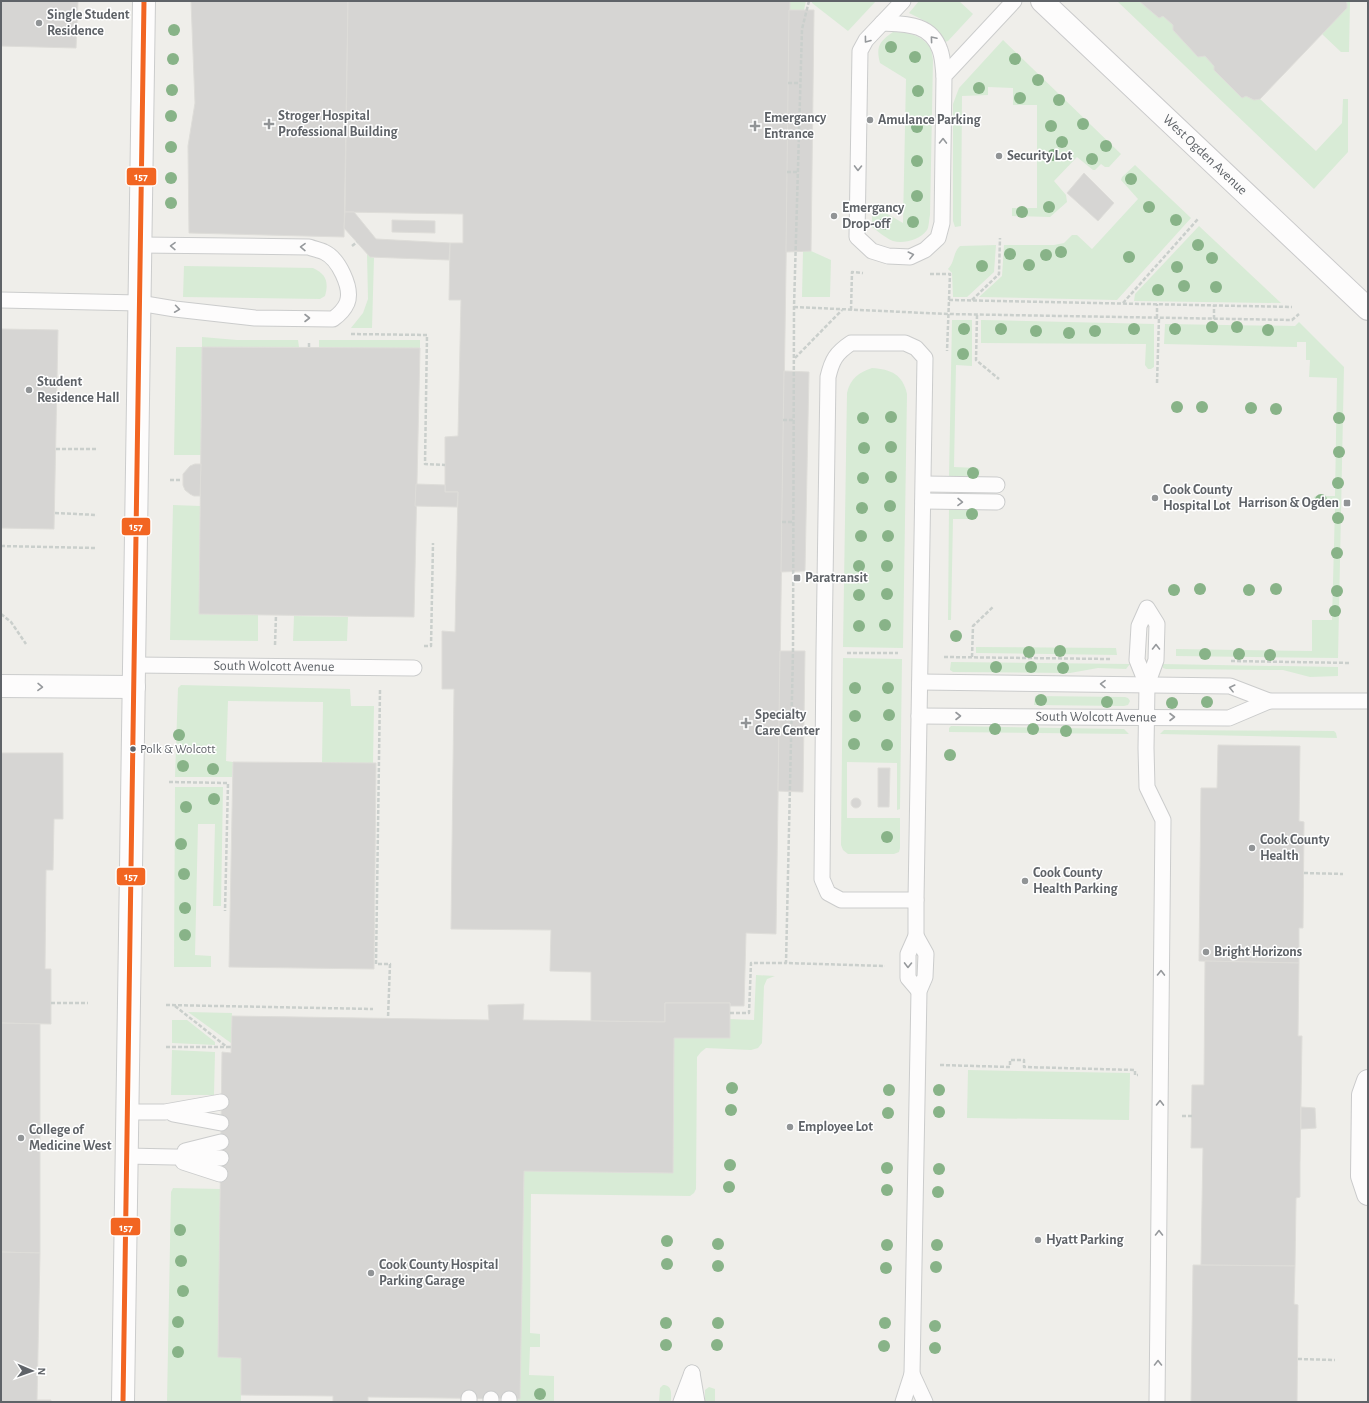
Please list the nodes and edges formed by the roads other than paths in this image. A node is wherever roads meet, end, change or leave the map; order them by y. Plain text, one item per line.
1 (144, 1) edge
2 (903, 1) edge
3 (1014, 1) edge
4 (1042, 1) edge
5 (882, 23) junction
6 (944, 76) junction
7 (140, 245) junction
8 (1, 300) edge
9 (139, 303) junction
10 (1368, 309) edge
11 (924, 484) junction
12 (997, 485) dead end
13 (923, 501) junction
14 (997, 502) dead end
15 (134, 665) junction
16 (414, 668) dead end
17 (920, 682) junction
18 (1147, 685) junction
19 (1, 686) edge
20 (134, 688) junction
21 (1269, 700) junction
22 (1368, 701) edge
23 (919, 716) junction
24 (1147, 717) junction
25 (916, 900) junction
26 (1368, 1081) edge
27 (222, 1102) dead end
28 (127, 1112) junction
29 (165, 1112) junction
30 (221, 1123) dead end
31 (221, 1142) dead end
32 (126, 1156) junction
33 (164, 1157) junction
34 (221, 1158) dead end
35 (220, 1174) dead end
36 (1368, 1194) edge
37 (912, 1374) junction
38 (123, 1402) edge
39 (681, 1402) edge
40 (697, 1402) edge
41 (903, 1402) edge
42 (925, 1402) edge
43 (1157, 1402) edge

1 - 7 street
2 - 5 lane
3 - 6 lane
4 - 10 street, West Ogden Avenue
6 -> 5 lane
5 -> 6 lane
7 - 9 street
9 -> 7 lane
8 - 9 lane
9 - 15 street
11 - 12 lane
11 - 13 lane
11 - 25 lane
13 -> 14 lane
13 - 17 lane
15 - 16 lane, South Wolcott Avenue
15 - 20 street
18 -> 17 lane, South Wolcott Avenue
17 - 23 lane
21 -> 18 lane, South Wolcott Avenue
18 - 24 lane
19 -> 20 street
20 - 28 street
21 - 22 lane, South Wolcott Avenue
24 -> 21 lane, South Wolcott Avenue
23 -> 24 lane, South Wolcott Avenue
23 - 25 lane
43 -> 24 lane
25 - 37 lane
26 - 36 street
27 - 29 lane
28 - 29 lane
28 - 32 street
29 - 30 lane
31 - 33 lane
32 - 33 lane
32 - 38 street
33 - 34 lane
33 - 35 lane
37 - 41 lane
37 - 42 lane
39 - 40 lane

